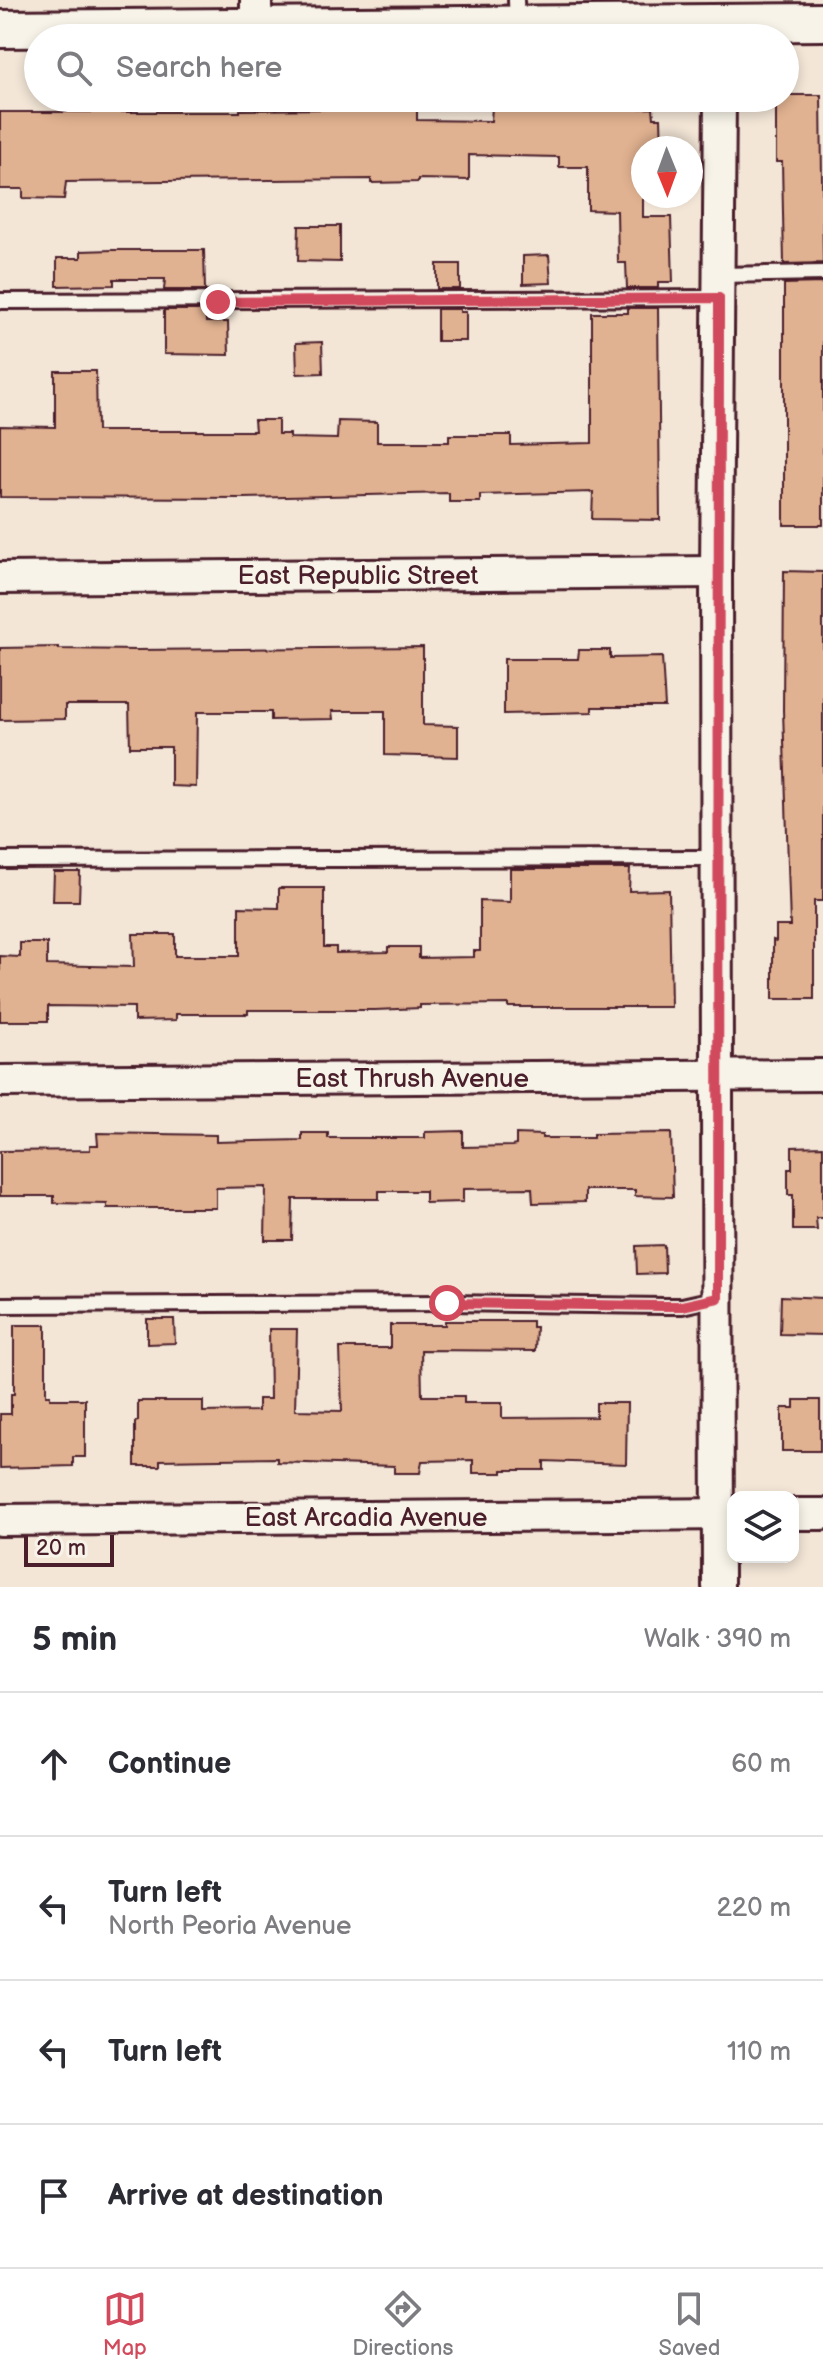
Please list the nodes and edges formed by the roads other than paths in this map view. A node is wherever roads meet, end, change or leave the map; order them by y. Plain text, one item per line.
1 (774, 12) edge
2 (516, 13) edge
3 (256, 14) edge
4 (823, 22) edge
5 (85, 24) edge
6 (641, 24) edge
7 (741, 24) edge
8 (24, 28) edge
9 (0, 29) edge
10 (720, 112) edge
11 (823, 273) edge
12 (719, 286) junction
13 (0, 301) edge
14 (716, 572) junction
15 (0, 578) edge
16 (718, 858) junction
17 (0, 860) edge
18 (823, 1075) edge
19 (719, 1076) junction
20 (0, 1081) edge
21 (718, 1298) junction
22 (0, 1305) edge
23 (725, 1514) edge
24 (799, 1514) edge
25 (823, 1514) edge
26 (0, 1520) edge
27 (718, 1587) edge

1 - 4 street
1 - 7 street
2 - 3 street
2 - 6 street
3 - 5 street
8 - 9 street
10 - 12 street
11 - 12 lane
12 - 13 lane
12 - 14 street
14 - 15 street, East Republic Street
14 - 16 street
16 - 17 lane
16 - 19 street
18 - 19 street, East Thrush Avenue
19 - 20 street, East Thrush Avenue
19 - 21 street
21 - 22 lane
21 - 23 street
23 - 26 street, East Arcadia Avenue
23 - 27 street
24 - 25 street

